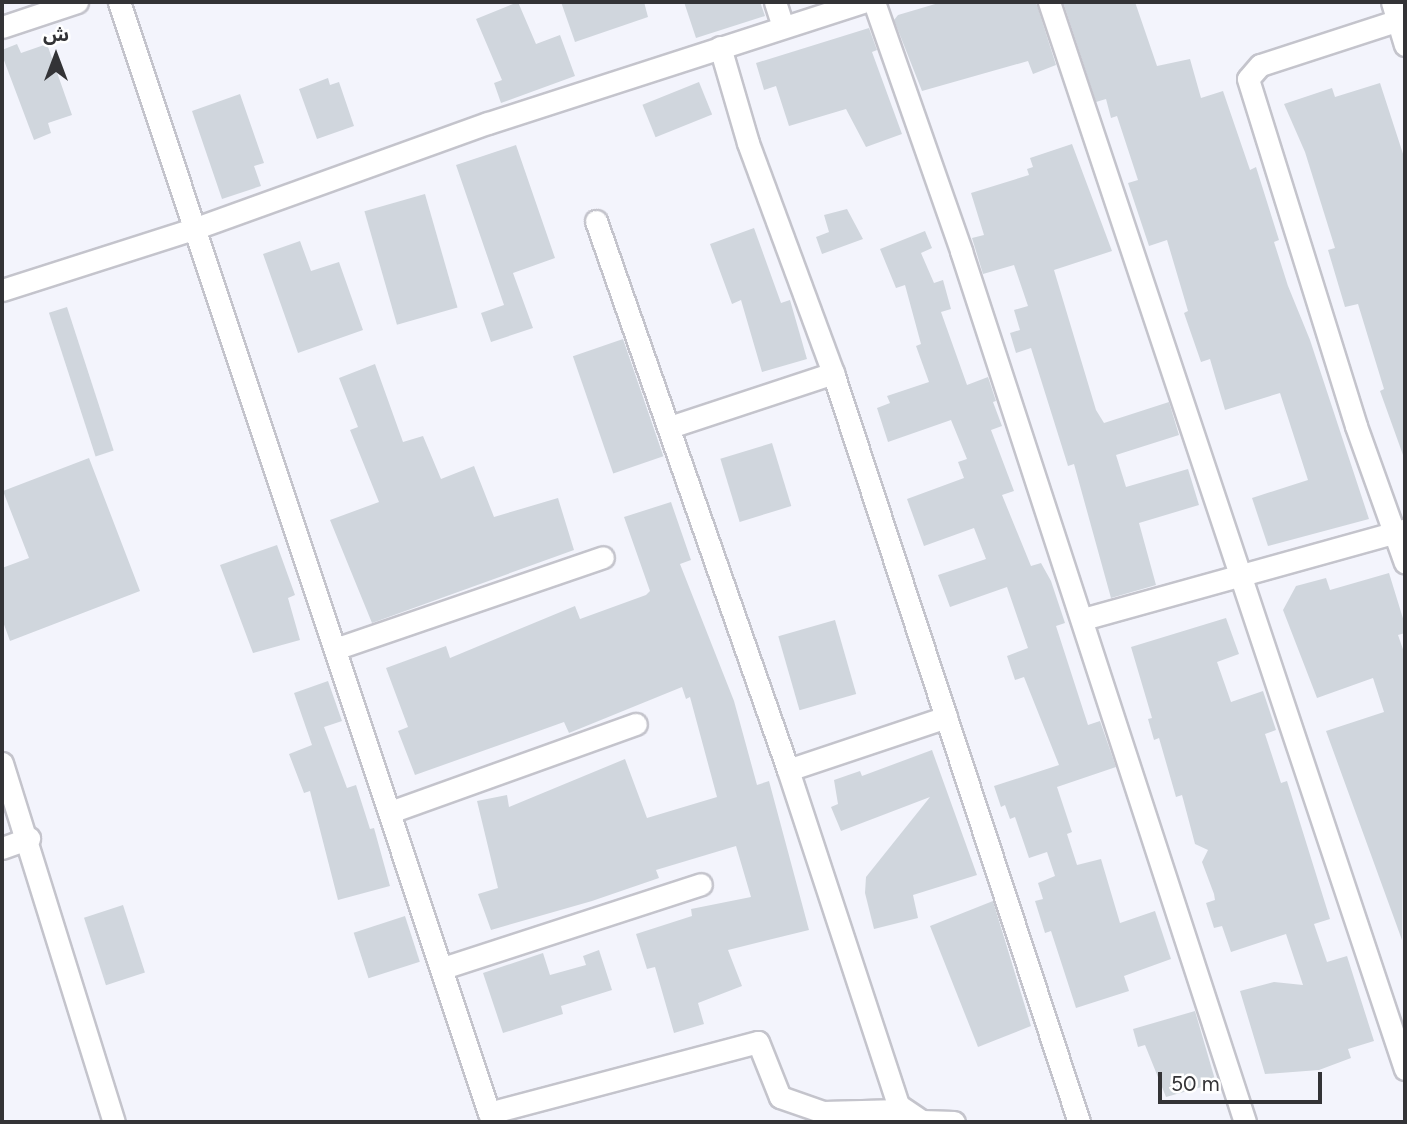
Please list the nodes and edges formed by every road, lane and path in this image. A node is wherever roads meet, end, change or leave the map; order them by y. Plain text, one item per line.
1 (77, 2) edge
2 (119, 2) edge
3 (775, 2) edge
4 (862, 2) edge
5 (874, 2) edge
6 (1049, 2) edge
7 (1398, 13) edge
8 (2, 27) edge
9 (783, 27) junction
10 (1405, 45) edge
11 (720, 47) junction
12 (596, 221) dead end
13 (196, 228) junction
14 (2, 290) edge
15 (833, 373) junction
16 (670, 426) junction
17 (1400, 531) edge
18 (603, 557) dead end
19 (1405, 563) edge
20 (1241, 573) junction
21 (1083, 619) junction
22 (335, 649) junction
23 (946, 717) junction
24 (636, 724) dead end
25 (2, 763) edge
26 (788, 770) junction
27 (390, 812) junction
28 (29, 838) junction
29 (2, 848) edge
30 (701, 884) dead end
31 (443, 968) junction
32 (1405, 1069) edge
33 (901, 1110) junction
34 (114, 1122) edge
35 (954, 1122) edge
36 (1079, 1122) edge
37 (1245, 1122) edge

1 - 8 street
2 - 13 street
3 - 9 street
4 - 9 street
5 - 21 street
6 - 20 street
7 - 10 street
7 - 17 street
9 - 11 street
11 - 13 street
11 - 15 street
12 - 16 street
13 - 14 street
13 - 22 street
15 - 16 street
15 - 23 street
16 - 26 street
17 - 19 street
17 - 20 street
18 - 22 street
20 - 21 street
20 - 32 street
21 - 37 street
22 - 27 street
23 - 26 street
23 - 36 street
24 - 27 street
25 - 28 street
26 - 33 street
27 - 31 street
28 - 29 street
28 - 34 street
30 - 31 street
31 - 33 street
33 - 35 street

